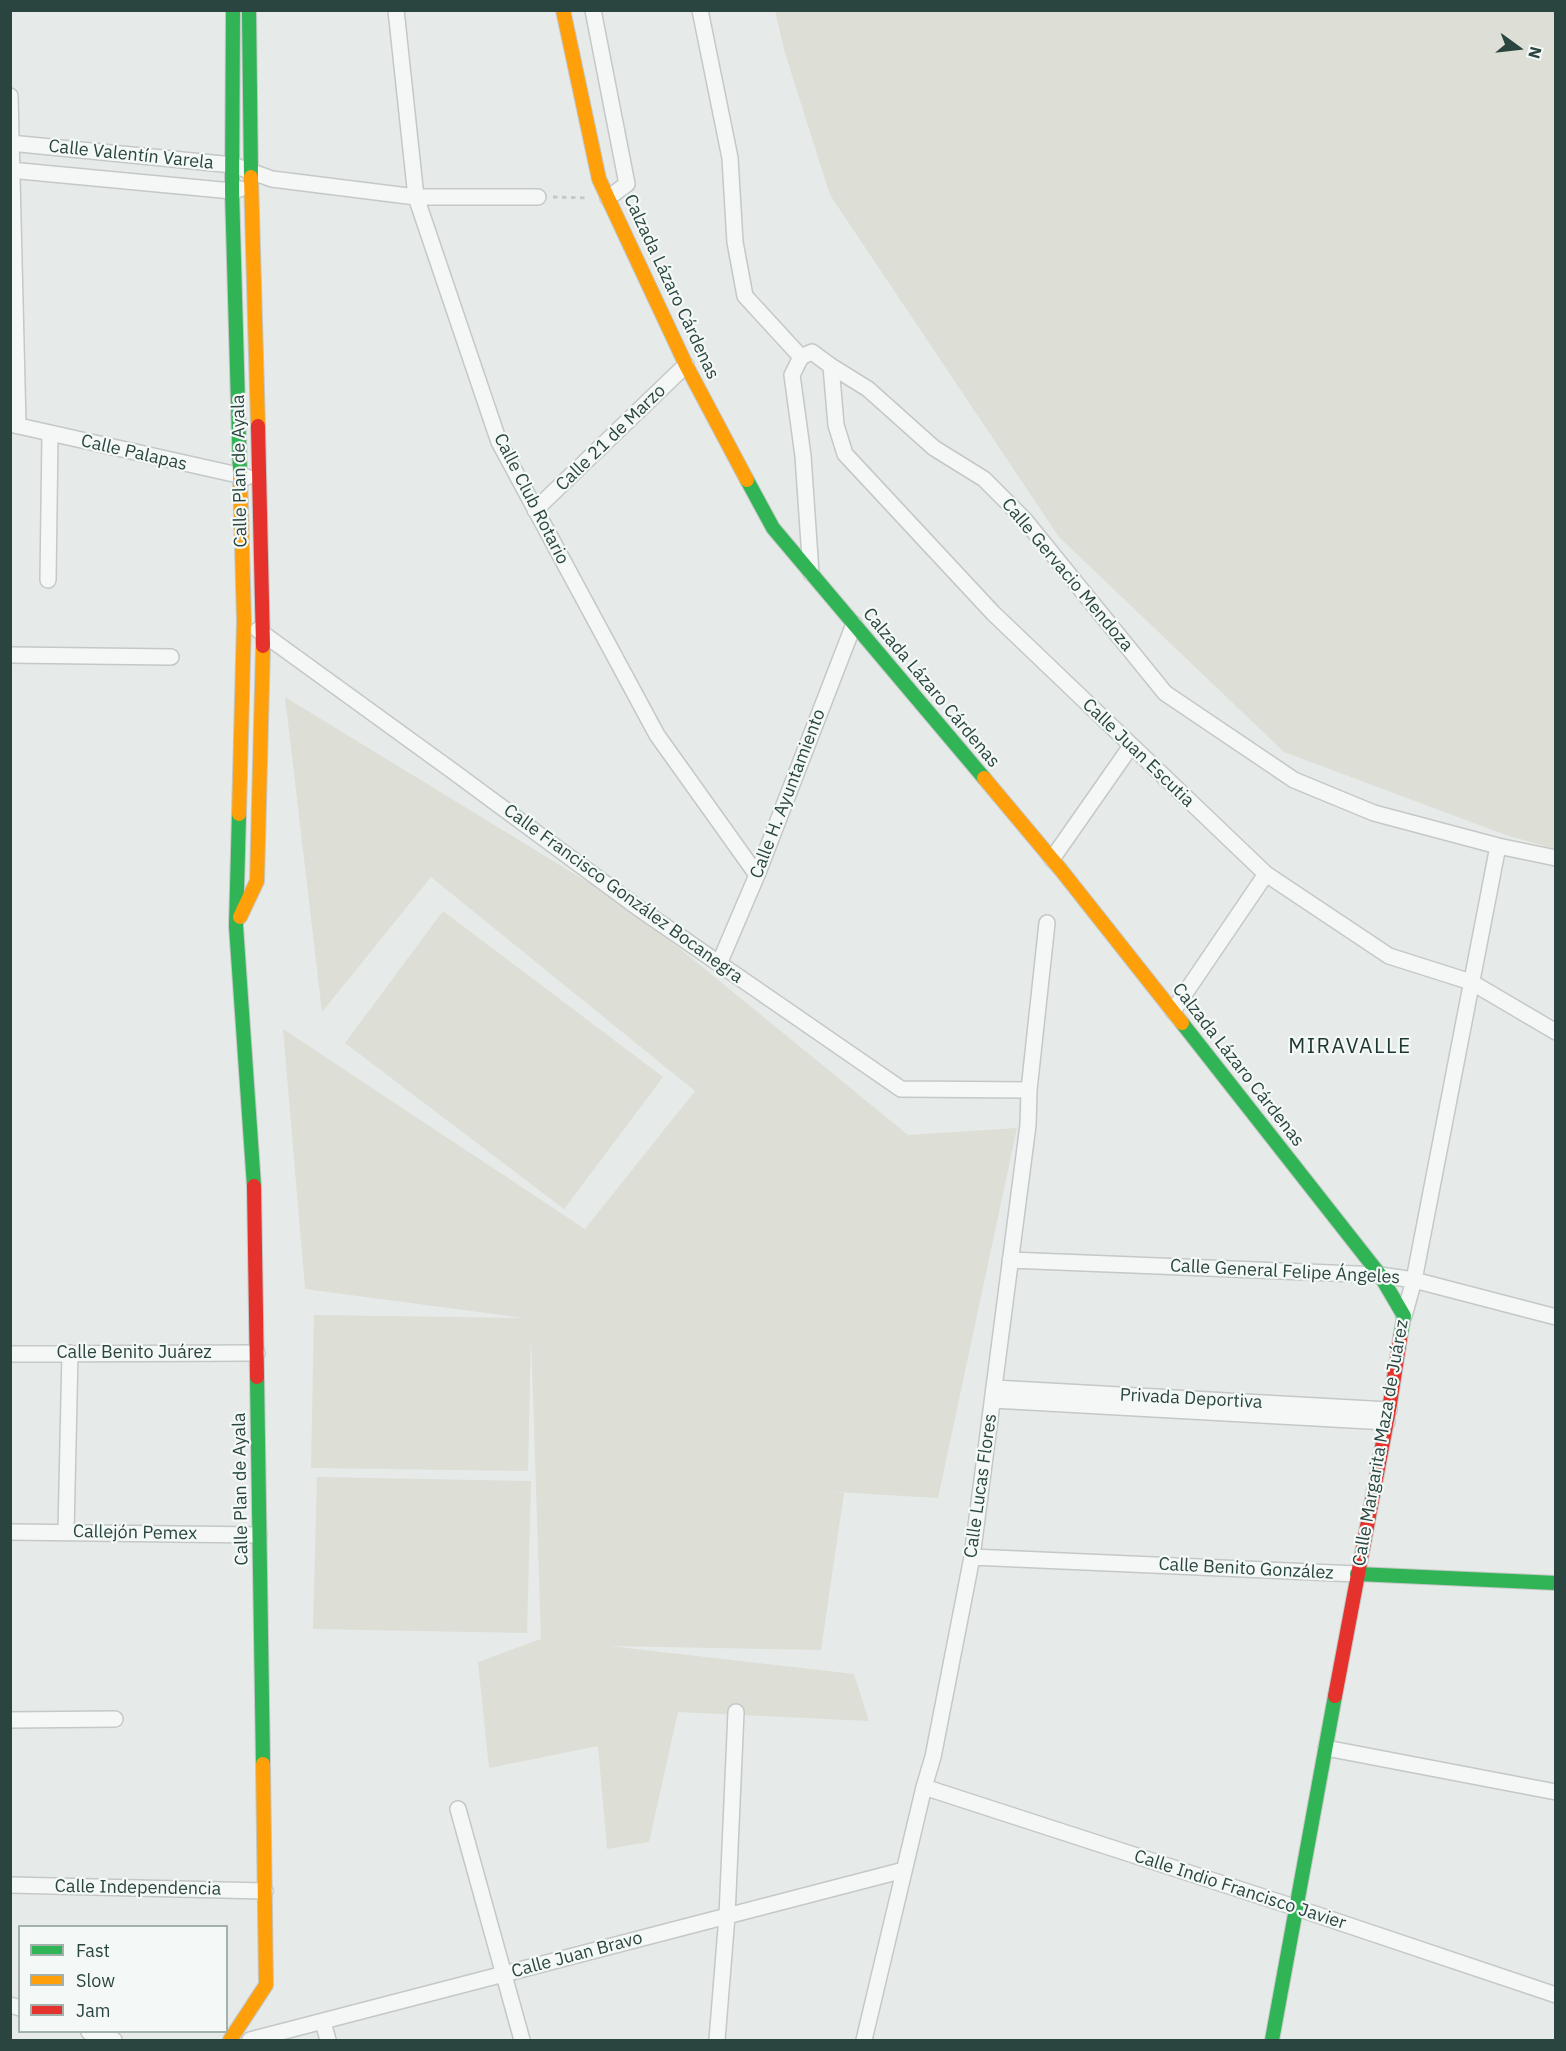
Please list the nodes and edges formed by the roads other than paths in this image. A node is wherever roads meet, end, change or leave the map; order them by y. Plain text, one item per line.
1 (232, 10) edge
2 (249, 10) edge
3 (396, 10) edge
4 (564, 10) edge
5 (593, 10) edge
6 (700, 10) edge
7 (10, 96) edge
8 (11, 143) edge
9 (233, 165) junction
10 (11, 170) edge
11 (250, 170) junction
12 (272, 179) junction
13 (251, 187) junction
14 (232, 191) junction
15 (416, 197) junction
16 (538, 197) road end
17 (608, 198) junction
18 (801, 357) junction
19 (686, 365) junction
20 (831, 366) junction
21 (14, 425) edge
22 (50, 435) junction
23 (241, 477) junction
24 (258, 477) junction
25 (535, 510) junction
26 (811, 573) junction
27 (48, 580) dead end
28 (244, 621) junction
29 (854, 624) junction
30 (262, 633) junction
31 (10, 655) edge
32 (171, 657) dead end
33 (1131, 746) junction
34 (1498, 846) junction
35 (1556, 858) edge
36 (1052, 859) junction
37 (1266, 874) junction
38 (757, 875) junction
39 (1047, 923) dead end
40 (236, 926) junction
41 (719, 964) junction
42 (1472, 982) junction
43 (1173, 1011) junction
44 (1556, 1032) edge
45 (1029, 1090) junction
46 (1010, 1260) junction
47 (1380, 1275) junction
48 (1414, 1280) junction
49 (1404, 1316) junction
50 (1556, 1317) edge
51 (70, 1353) junction
52 (256, 1353) junction
53 (10, 1354) edge
54 (993, 1394) junction
55 (1388, 1416) junction
56 (10, 1532) edge
57 (66, 1532) junction
58 (259, 1535) junction
59 (972, 1557) junction
60 (1357, 1574) junction
61 (1556, 1583) edge
62 (736, 1712) dead end
63 (115, 1719) dead end
64 (10, 1720) edge
65 (1326, 1748) junction
66 (924, 1787) junction
67 (1556, 1792) edge
68 (458, 1809) dead end
69 (904, 1870) junction
70 (10, 1885) edge
71 (265, 1891) junction
72 (1297, 1908) junction
73 (727, 1916) junction
74 (503, 1975) junction
75 (1556, 1995) edge
76 (323, 2022) junction
77 (94, 2033) edge
78 (114, 2040) edge
79 (230, 2040) edge
80 (250, 2040) edge
81 (328, 2040) edge
82 (522, 2040) edge
83 (717, 2040) edge
84 (864, 2040) edge
85 (1272, 2040) edge

1 - 9 street, Calle Plan de Ayala
2 - 11 street, Calle Plan de Ayala
3 - 15 street, Calle Club Rotario
4 - 17 street, Calzada Lázaro Cárdenas
5 - 17 street
6 - 18 street
7 - 8 street
8 - 9 street, Calle Valentín Varela
8 - 10 street
9 - 11 street, Calle Valentín Varela
9 - 14 street, Calle Plan de Ayala
10 - 14 street, Calle Valentín Varela
10 - 21 street
11 - 12 street, Calle Valentín Varela
11 - 13 street, Calle Plan de Ayala
12 - 13 street, Calle Valentín Varela
12 - 15 street
13 - 14 street, Calle Valentín Varela
13 - 24 street, Calle Plan de Ayala
14 - 23 street, Calle Plan de Ayala
15 - 16 street
15 - 25 street, Calle Club Rotario
17 - 19 street, Calzada Lázaro Cárdenas
18 - 20 street, Calle Gervacio Mendoza
18 - 26 street
19 - 25 street, Calle 21 de Marzo
19 - 26 street, Calzada Lázaro Cárdenas
20 - 33 street, Calle Juan Escutia
20 - 34 street, Calle Gervacio Mendoza
21 - 22 street, Calle Palapas
22 - 23 street, Calle Palapas
22 - 27 street
23 - 24 street, Calle Palapas
23 - 28 street, Calle Plan de Ayala
24 - 30 street, Calle Plan de Ayala
25 - 38 street, Calle Club Rotario
26 - 29 street, Calzada Lázaro Cárdenas
28 - 30 street, Calle Francisco González Bocanegra
28 - 40 street, Calle Plan de Ayala
29 - 36 street, Calzada Lázaro Cárdenas
29 - 38 street, Calle H. Ayuntamiento
30 - 40 street, Calle Plan de Ayala
30 - 41 street, Calle Francisco González Bocanegra
31 - 32 street
33 - 36 street
33 - 37 street, Calle Juan Escutia
34 - 35 street, Calle Gervacio Mendoza
34 - 42 street, Calle Margarita Maza de Juárez
36 - 43 street, Calzada Lázaro Cárdenas
37 - 42 street, Calle Juan Escutia
37 - 43 street
38 - 41 street, Calle H. Ayuntamiento
39 - 45 street, Calle Lucas Flores
40 - 52 street, Calle Plan de Ayala
41 - 45 street, Calle Francisco González Bocanegra
42 - 44 street, Calle Juan Escutia
42 - 48 street, Calle Margarita Maza de Juárez
43 - 47 street, Calzada Lázaro Cárdenas
45 - 46 street, Calle Lucas Flores
46 - 47 street, Calle General Felipe Ángeles
46 - 54 street, Calle Lucas Flores
47 - 48 street, Calle General Felipe Ángeles
47 - 49 street, Calzada Lázaro Cárdenas
48 - 49 street, Calle Margarita Maza de Juárez
48 - 50 street, Calle General Felipe Ángeles
49 - 55 street, Calle Margarita Maza de Juárez
51 - 52 street, Calle Benito Juárez
51 - 53 street, Calle Benito Juárez
51 - 57 street
52 - 58 street, Calle Plan de Ayala
54 - 55 street, Privada Deportiva
54 - 59 street, Calle Lucas Flores
55 - 60 street, Calle Margarita Maza de Juárez
56 - 57 street, Callejón Pemex
57 - 58 street, Callejón Pemex
58 - 71 street, Calle Plan de Ayala
59 - 60 street, Calle Benito González
59 - 66 street, Calle Lucas Flores
60 - 61 street, Calle Benito González
60 - 65 street, Calle Margarita Maza de Juárez
62 - 73 street
63 - 64 street
65 - 67 street
65 - 72 street, Calle Margarita Maza de Juárez
66 - 69 street, Calle Lucas Flores
66 - 72 street, Calle Indio Francisco Javier
68 - 74 street
69 - 73 street, Calle Juan Bravo
69 - 84 street, Calle Lucas Flores
70 - 71 street, Calle Independencia
71 - 79 street, Calle Plan de Ayala
72 - 75 street, Calle Indio Francisco Javier
72 - 85 street, Calle Margarita Maza de Juárez
73 - 74 street, Calle Juan Bravo
73 - 83 street
74 - 76 street, Calle Juan Bravo
74 - 82 street
76 - 80 street, Calle Juan Bravo
76 - 81 street
77 - 78 street

